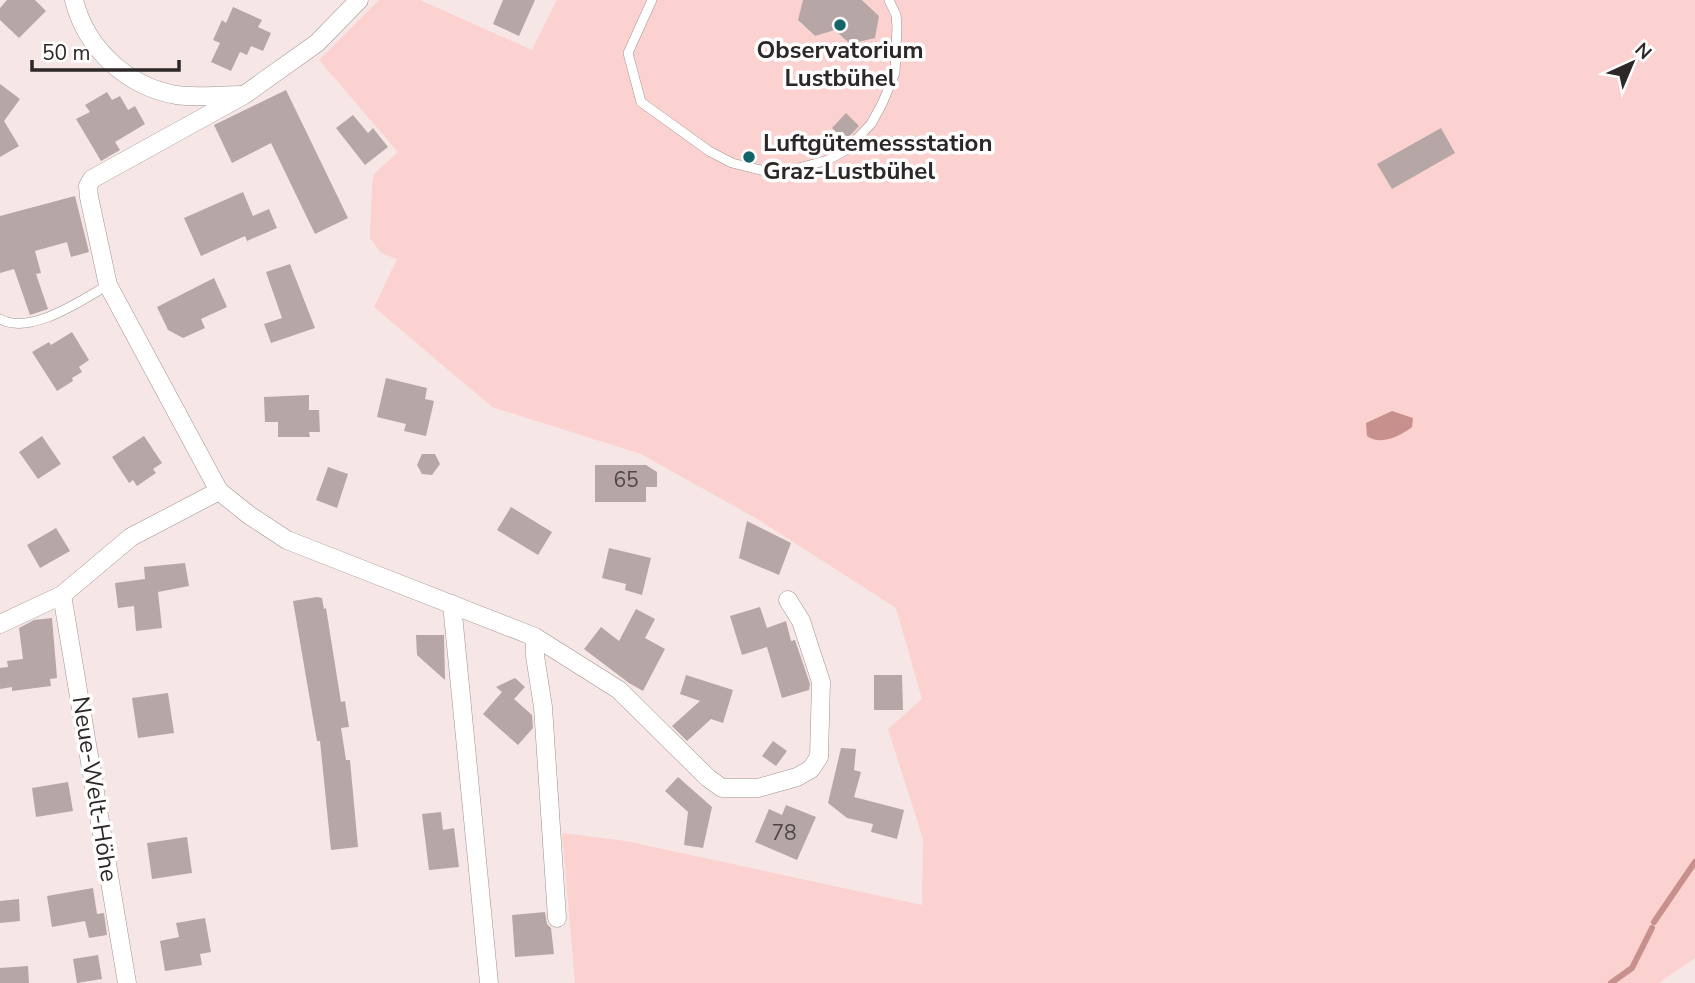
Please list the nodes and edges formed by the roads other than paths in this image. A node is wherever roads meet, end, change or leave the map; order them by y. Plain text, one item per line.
1 (74, 0) edge
2 (359, 0) edge
3 (652, 0) edge
4 (889, 0) edge
5 (244, 95) junction
6 (108, 285) junction
7 (0, 318) edge
8 (219, 491) junction
9 (62, 594) junction
10 (788, 600) dead end
11 (452, 604) junction
12 (0, 624) edge
13 (535, 637) junction
14 (557, 918) dead end
15 (127, 983) edge
16 (489, 983) edge

1 - 5 street
2 - 5 street
3 - 4 lane
5 - 6 street
6 - 7 lane
6 - 8 street
8 - 9 street
8 - 11 street
9 - 12 street
9 - 15 street, Neue-Welt-Höhe
10 - 13 street
11 - 13 street
11 - 16 street
13 - 14 street

